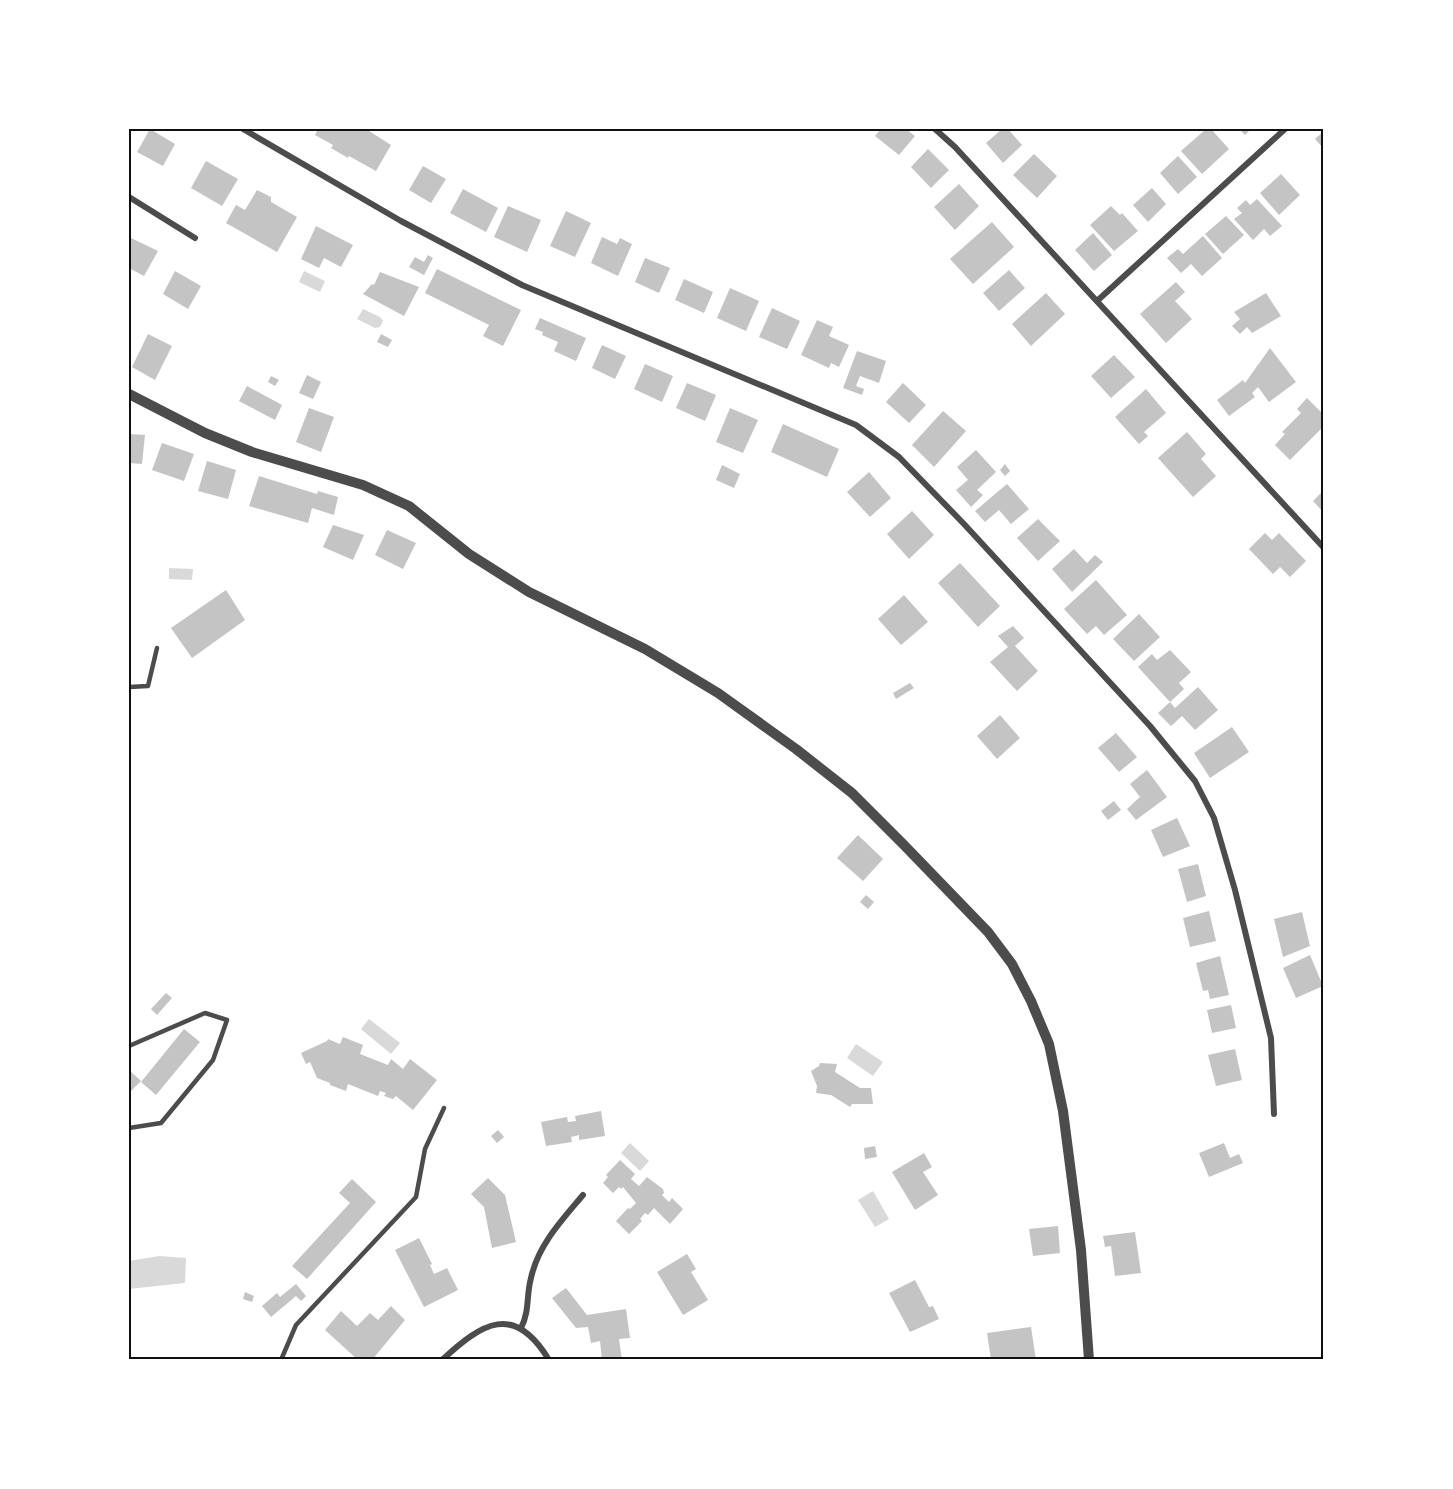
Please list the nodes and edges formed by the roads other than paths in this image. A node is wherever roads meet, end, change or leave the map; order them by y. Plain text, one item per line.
1 (243, 129) edge
2 (935, 129) edge
3 (1286, 129) edge
4 (129, 197) edge
5 (195, 238) dead end
6 (1097, 301) junction
7 (129, 394) edge
8 (1324, 548) edge
9 (157, 648) dead end
10 (129, 687) edge
11 (129, 1046) edge
12 (444, 1108) dead end
13 (1274, 1114) dead end
14 (129, 1128) edge
15 (583, 1195) dead end
16 (521, 1328) junction
17 (281, 1360) edge
18 (442, 1360) edge
19 (549, 1360) edge
20 (1089, 1360) edge

1 - 13 street
2 - 6 street
3 - 6 street
4 - 5 street
6 - 8 street
7 - 20 street
9 - 10 lane
11 - 14 lane
12 - 17 lane
15 - 16 street
16 - 18 street
16 - 19 street

